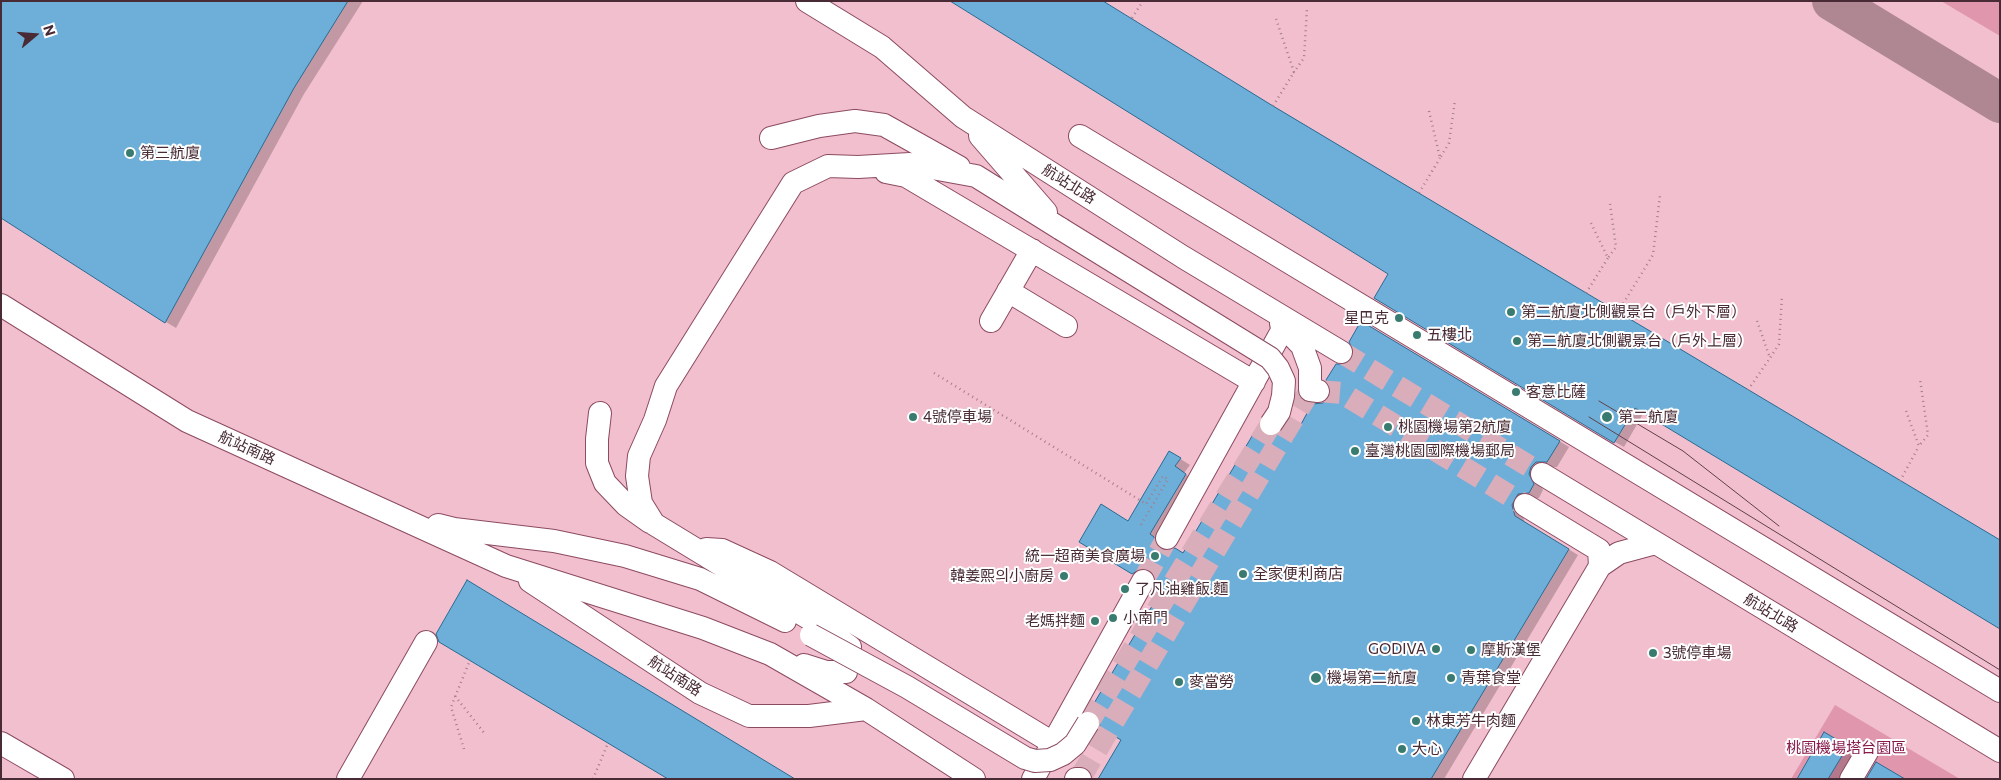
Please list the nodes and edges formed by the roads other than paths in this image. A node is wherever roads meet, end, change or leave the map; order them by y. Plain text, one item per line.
1 (807, 1) edge
2 (963, 117) junction
3 (1080, 136) dead end
4 (771, 138) dead end
5 (858, 168) junction
6 (976, 176) junction
7 (1061, 229) junction
8 (1032, 250) junction
9 (1008, 291) junction
10 (1, 304) edge
11 (1261, 304) junction
12 (991, 321) dead end
13 (1066, 326) dead end
14 (1284, 328) junction
15 (1341, 352) tunnel mouth
16 (1254, 382) junction
17 (1314, 391) tunnel mouth
18 (600, 413) dead end
19 (1271, 424) tunnel mouth
20 (1542, 474) tunnel mouth
21 (1525, 505) tunnel mouth
22 (384, 510) junction
23 (654, 524) junction
24 (1167, 538) tunnel mouth
25 (1656, 543) junction
26 (692, 548) junction
27 (506, 566) junction
28 (1600, 566) junction
29 (1143, 581) tunnel mouth
30 (813, 629) junction
31 (426, 642) dead end
32 (770, 654) junction
33 (846, 672) dead end
34 (2000, 691) edge
35 (866, 709) junction
36 (1088, 723) tunnel mouth
37 (1, 743) edge
38 (1053, 743) junction
39 (2000, 751) edge
40 (1867, 752) dead end
41 (64, 779) edge
42 (348, 779) edge
43 (974, 779) edge
44 (1033, 779) edge
45 (1474, 779) edge
46 (1851, 779) edge

1 - 2 street, 航站北路
2 - 7 street
2 - 11 street, 航站北路
3 - 34 street
4 - 6 street
5 - 6 street
5 - 8 street
5 - 23 street
6 - 7 street
7 - 19 street, bridge
8 - 9 street
8 - 16 street
9 - 12 street
9 - 13 street
10 - 22 street, 航站南路
11 - 14 street
11 - 15 street, 航站北路
14 - 16 street
14 - 17 street
16 - 24 street
18 - 23 street
20 - 25 street, 航站北路
21 - 28 street
22 - 27 street, 航站南路
22 - 30 street
23 - 26 street
25 - 28 street
25 - 39 street, 航站北路
26 - 30 street
26 - 38 street
27 - 32 street, 航站南路
27 - 35 street, 航站南路
28 - 45 street
29 - 38 street
30 - 36 street, bridge
31 - 42 street
32 - 33 street
32 - 35 street, 航站南路
35 - 43 street, 航站南路
37 - 41 street
38 - 44 street
40 - 46 street

